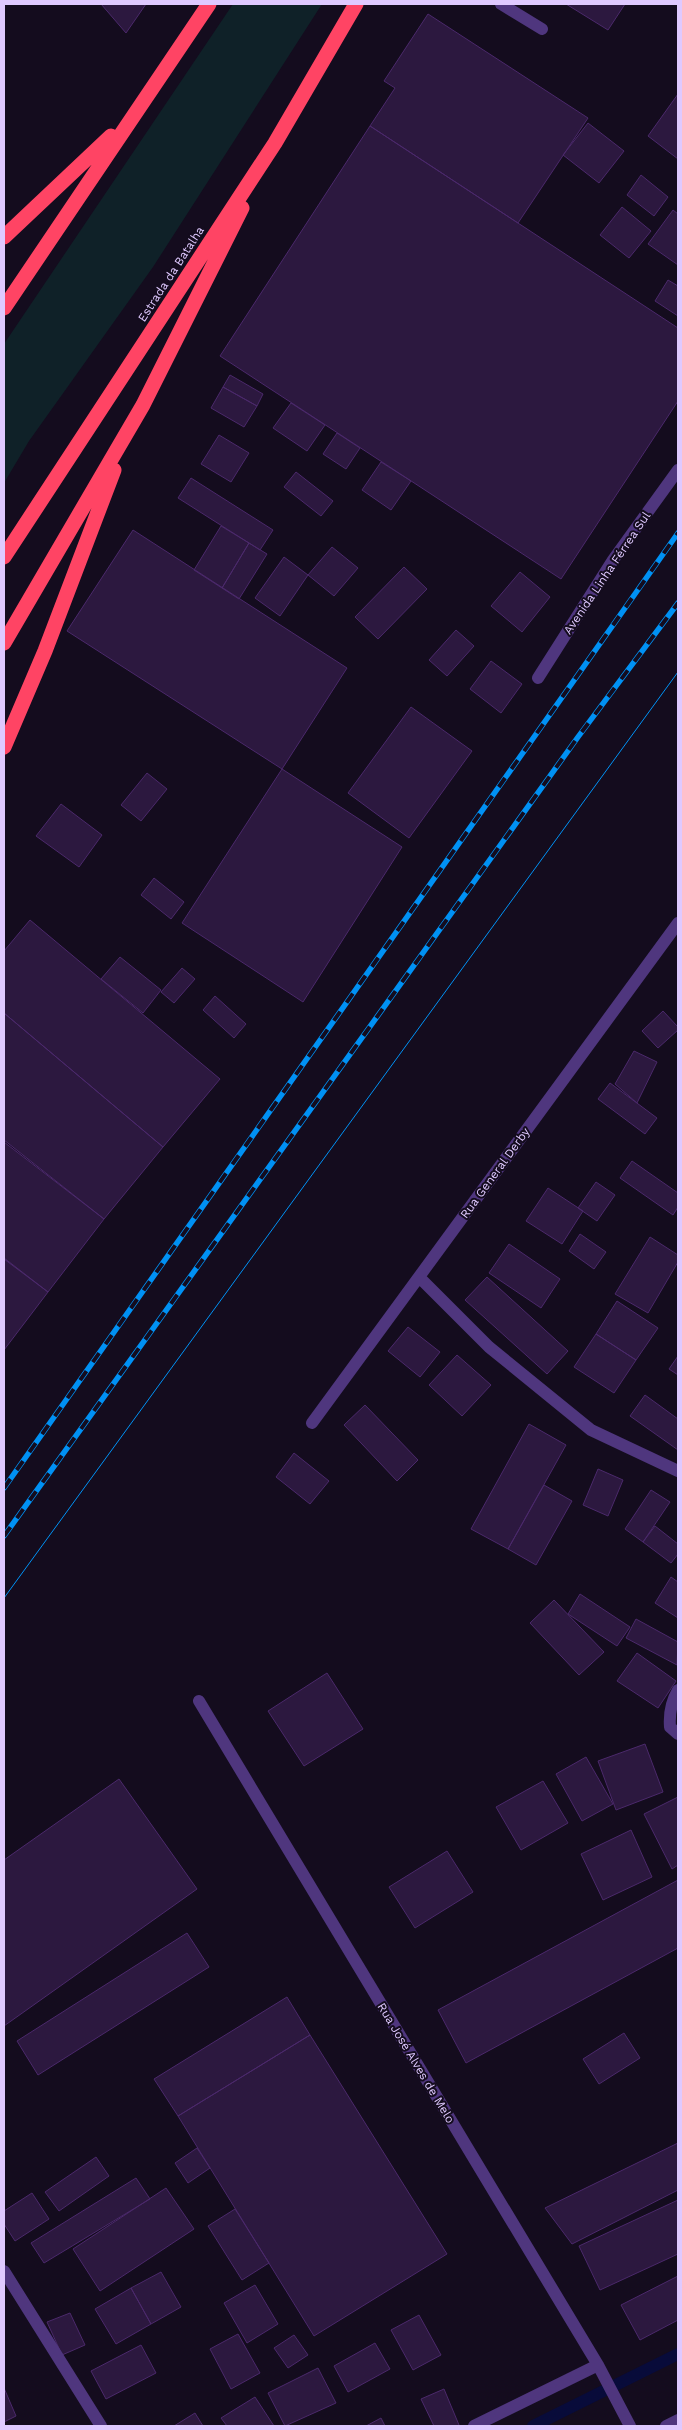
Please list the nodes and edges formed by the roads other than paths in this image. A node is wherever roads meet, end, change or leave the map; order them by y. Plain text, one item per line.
1 (209, 4) edge
2 (356, 4) edge
3 (501, 4) edge
4 (542, 29) dead end
5 (130, 118) junction
6 (275, 143) junction
7 (4, 237) edge
8 (4, 308) edge
9 (128, 431) junction
10 (678, 470) edge
11 (4, 557) edge
12 (4, 643) edge
13 (538, 678) dead end
14 (4, 747) edge
15 (678, 923) edge
16 (419, 1277) junction
17 (312, 1423) dead end
18 (678, 1471) edge
19 (678, 1690) edge
20 (198, 1701) dead end
21 (678, 1734) edge
22 (4, 2271) edge
23 (598, 2365) junction
24 (678, 2420) edge
25 (101, 2426) edge
26 (474, 2426) edge
27 (630, 2426) edge
28 (666, 2426) edge

1 - 5 highway
2 - 6 highway, Estrada da Batalha
3 - 4 street
5 - 7 highway
5 - 8 highway
6 - 9 highway
6 - 11 highway, Estrada da Batalha
9 - 12 highway
9 - 14 highway
10 - 13 street, Avenida Linha Férrea Sul
15 - 16 street, Rua General Derby
16 - 17 street, Rua General Derby
16 - 18 street
19 - 21 street
20 - 23 street, Rua José Alves de Melo
22 - 25 street
23 - 26 street
23 - 27 street, Rua José Alves de Melo
24 - 28 street

